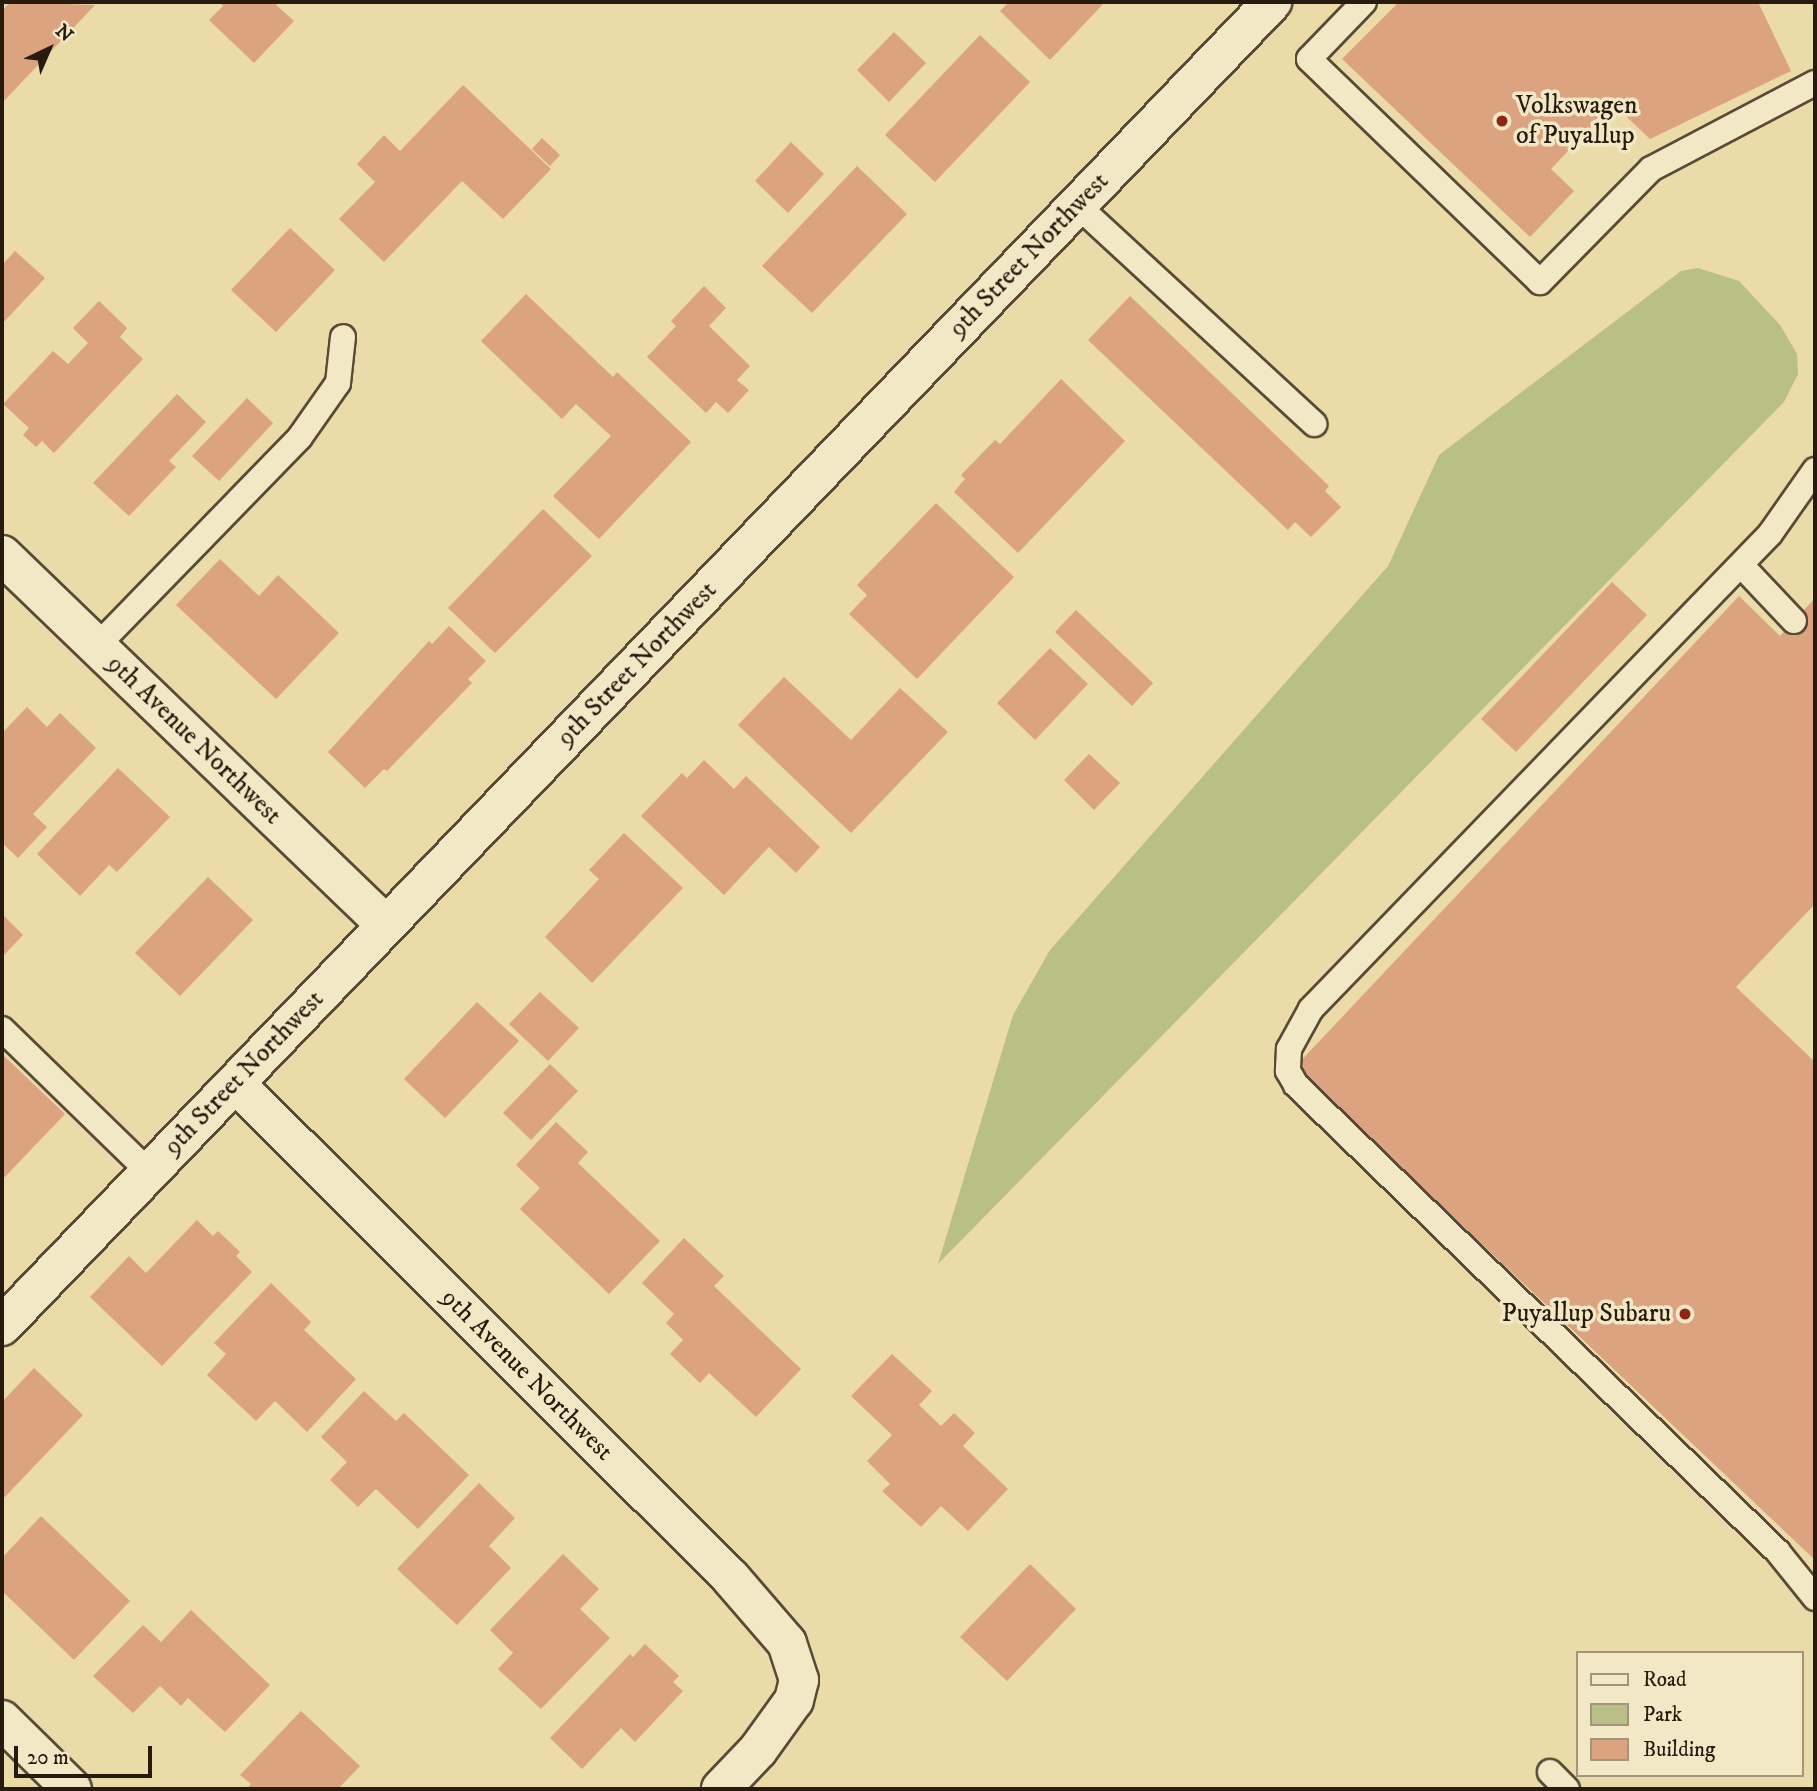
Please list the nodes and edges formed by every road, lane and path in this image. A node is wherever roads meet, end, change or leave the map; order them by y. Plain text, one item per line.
1 (1272, 2) edge
2 (1364, 2) edge
3 (1815, 83) edge
4 (1077, 205) junction
5 (343, 337) dead end
6 (1314, 424) dead end
7 (1815, 470) edge
8 (2, 555) edge
9 (1741, 565) junction
10 (1794, 621) dead end
11 (97, 646) junction
12 (386, 925) junction
13 (2, 1029) edge
14 (235, 1083) junction
15 (149, 1172) junction
16 (2, 1326) edge
17 (1815, 1598) edge
18 (2, 1720) edge
19 (72, 1789) edge
20 (720, 1789) edge

1 - 4 street, 9th Street Northwest
2 - 3 lane
4 - 6 lane
4 - 12 street, 9th Street Northwest
5 - 11 lane
7 - 9 lane
8 - 11 street, 9th Avenue Northwest
9 - 10 lane
9 - 17 lane
11 - 12 street, 9th Avenue Northwest
12 - 14 street, 9th Street Northwest
13 - 15 lane
14 - 15 street, 9th Street Northwest
14 - 20 street, 9th Avenue Northwest
15 - 16 street, 9th Street Northwest
18 - 19 street

